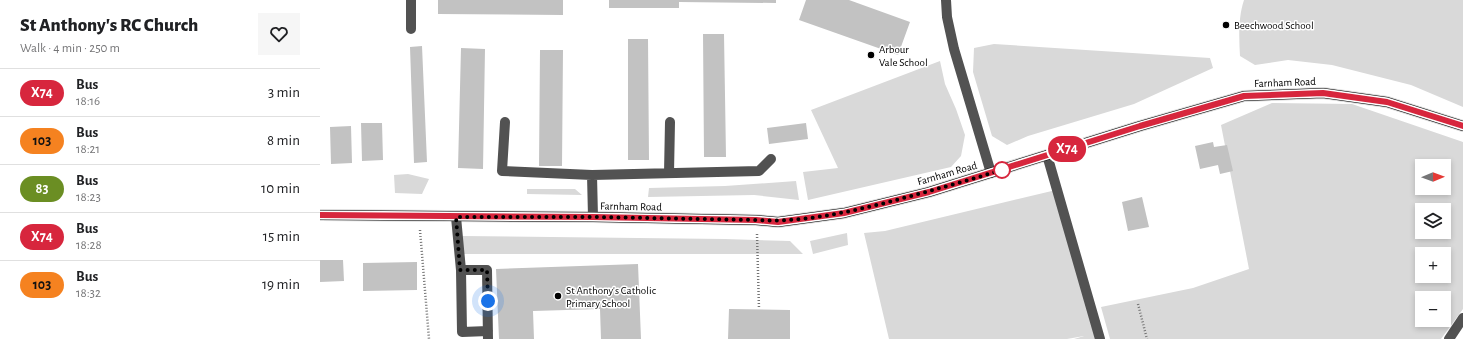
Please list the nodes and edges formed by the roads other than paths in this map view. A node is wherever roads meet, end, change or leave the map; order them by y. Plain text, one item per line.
1 (411, 0) edge
2 (946, 0) edge
3 (411, 29) dead end
4 (505, 122) dead end
5 (670, 122) dead end
6 (1463, 126) edge
7 (1047, 155) junction
8 (772, 159) dead end
9 (669, 173) junction
10 (991, 173) junction
11 (592, 175) junction
12 (320, 215) edge
13 (456, 217) junction
14 (593, 217) junction
15 (460, 270) junction
16 (1463, 318) edge
17 (488, 335) edge
18 (1100, 339) edge
19 (1449, 339) edge

1 - 3 street
2 - 10 street
4 - 11 street
5 - 9 street
6 - 7 main road, Farnham Road
7 - 10 main road, Farnham Road
7 - 18 street
8 - 9 street
9 - 11 street
10 - 14 main road, Farnham Road
11 - 14 street, Farnham Road
12 - 13 main road, Farnham Road
13 - 14 main road, Farnham Road
13 - 15 street
15 - 17 street
15 - 17 street
16 - 19 street

